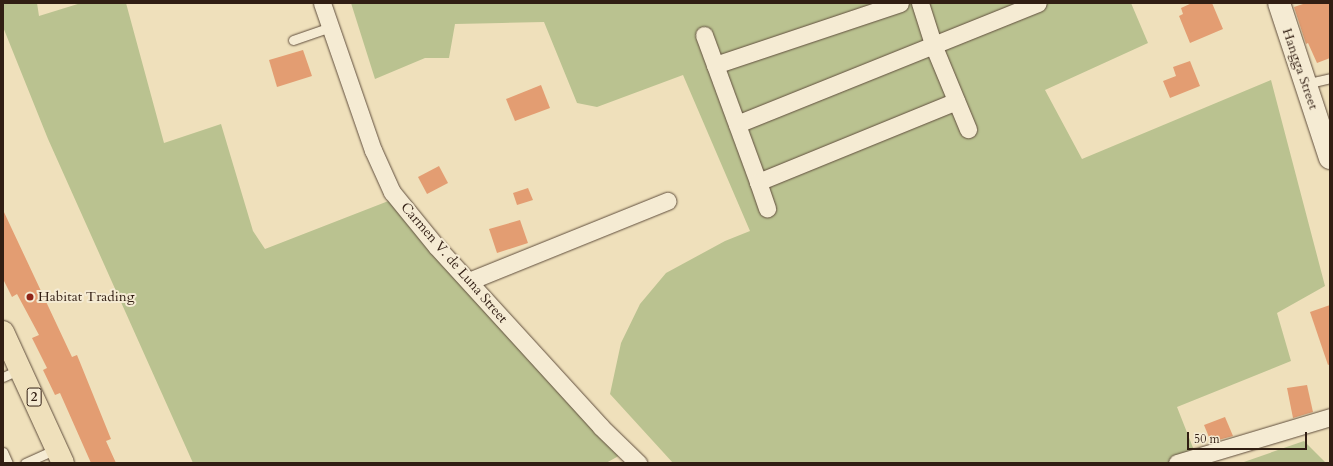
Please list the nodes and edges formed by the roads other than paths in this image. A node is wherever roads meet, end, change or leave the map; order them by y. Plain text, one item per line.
1 (322, 3) edge
2 (900, 3) edge
3 (920, 3) edge
4 (1038, 3) edge
5 (1279, 3) edge
6 (330, 27) junction
7 (704, 35) dead end
8 (293, 40) dead end
9 (934, 46) junction
10 (715, 65) junction
11 (1330, 78) edge
12 (1305, 84) junction
13 (956, 100) junction
14 (737, 124) junction
15 (968, 129) dead end
16 (1330, 158) edge
17 (758, 182) junction
18 (667, 201) dead end
19 (767, 208) dead end
20 (469, 280) junction
21 (4, 338) edge
22 (12, 373) edge
23 (1330, 417) edge
24 (3, 452) edge
25 (59, 456) edge
26 (633, 462) edge
27 (8, 463) edge
28 (25, 463) edge
29 (1177, 463) edge

1 - 6 street, Carmen V. de Luna Street
2 - 10 street
3 - 9 street
4 - 9 street
5 - 12 street, Hangga Street
6 - 8 lane
6 - 20 street, Carmen V. de Luna Street
7 - 10 street
9 - 13 street
9 - 14 street
10 - 14 street
11 - 12 lane
12 - 16 street, Hangga Street
13 - 15 street
13 - 17 street
14 - 17 street
17 - 19 street
18 - 20 street
20 - 26 street, Carmen V. de Luna Street
21 - 22 highway, 2
22 - 25 highway, 2
23 - 29 street
24 - 27 lane
25 - 28 lane

